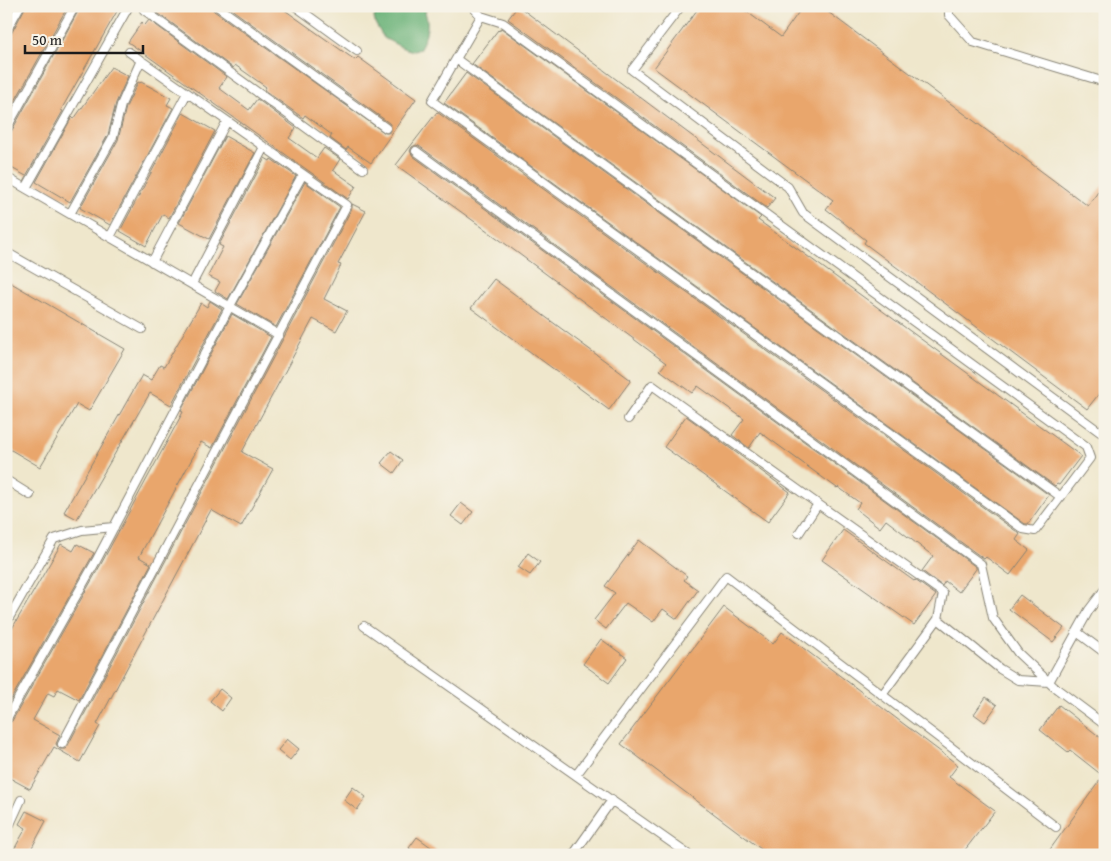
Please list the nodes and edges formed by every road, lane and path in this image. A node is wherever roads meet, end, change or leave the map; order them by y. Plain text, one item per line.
1 (20, 6) edge
2 (75, 6) edge
3 (129, 6) edge
4 (147, 6) edge
5 (217, 6) edge
6 (295, 6) edge
7 (472, 6) edge
8 (682, 6) edge
9 (950, 6) edge
10 (481, 16) junction
11 (6, 31) edge
12 (358, 51) dead end
13 (128, 52) dead end
14 (456, 59) junction
15 (141, 60) junction
16 (1105, 82) edge
17 (187, 93) junction
18 (227, 121) junction
19 (386, 128) dead end
20 (6, 129) edge
21 (264, 147) junction
22 (416, 151) dead end
23 (364, 169) dead end
24 (303, 174) junction
25 (6, 177) edge
26 (26, 188) junction
27 (70, 214) junction
28 (110, 237) junction
29 (6, 252) edge
30 (152, 262) junction
31 (192, 284) junction
32 (230, 306) junction
33 (142, 329) dead end
34 (279, 335) junction
35 (628, 419) dead end
36 (1105, 426) edge
37 (6, 480) edge
38 (30, 494) dead end
39 (1061, 497) junction
40 (818, 504) junction
41 (114, 527) junction
42 (799, 533) dead end
43 (1105, 589) edge
44 (938, 619) junction
45 (6, 624) edge
46 (364, 626) dead end
47 (1077, 632) junction
48 (1105, 653) edge
49 (1049, 682) junction
50 (882, 695) junction
51 (7, 718) edge
52 (1105, 725) edge
53 (62, 744) dead end
54 (576, 775) junction
55 (21, 800) dead end
56 (612, 800) junction
57 (1056, 827) dead end
58 (6, 833) edge
59 (573, 855) edge
60 (690, 855) edge

1 - 11 lane
2 - 20 lane
3 - 26 lane
4 - 23 lane
5 - 19 lane
6 - 12 lane
7 - 10 lane
8 - 36 lane
9 - 16 lane
10 - 14 lane
10 - 39 lane
13 - 15 lane
14 - 39 lane
14 - 39 lane
15 - 17 lane
15 - 27 lane
17 - 18 lane
17 - 28 lane
18 - 21 lane
18 - 30 lane
21 - 24 lane
21 - 31 lane
22 - 49 lane
24 - 32 lane
24 - 34 lane
25 - 26 lane
26 - 27 lane
27 - 28 lane
28 - 30 lane
29 - 33 lane
30 - 31 lane
31 - 32 lane
32 - 34 lane
32 - 41 lane
34 - 53 lane
35 - 40 lane
37 - 38 lane
40 - 42 lane
40 - 44 lane
41 - 45 lane
41 - 51 lane
43 - 47 lane
44 - 49 lane
44 - 50 lane
46 - 54 lane
47 - 48 lane
47 - 49 lane
49 - 52 lane
50 - 54 lane
50 - 57 lane
54 - 56 lane
55 - 58 lane
56 - 59 lane
56 - 60 lane

